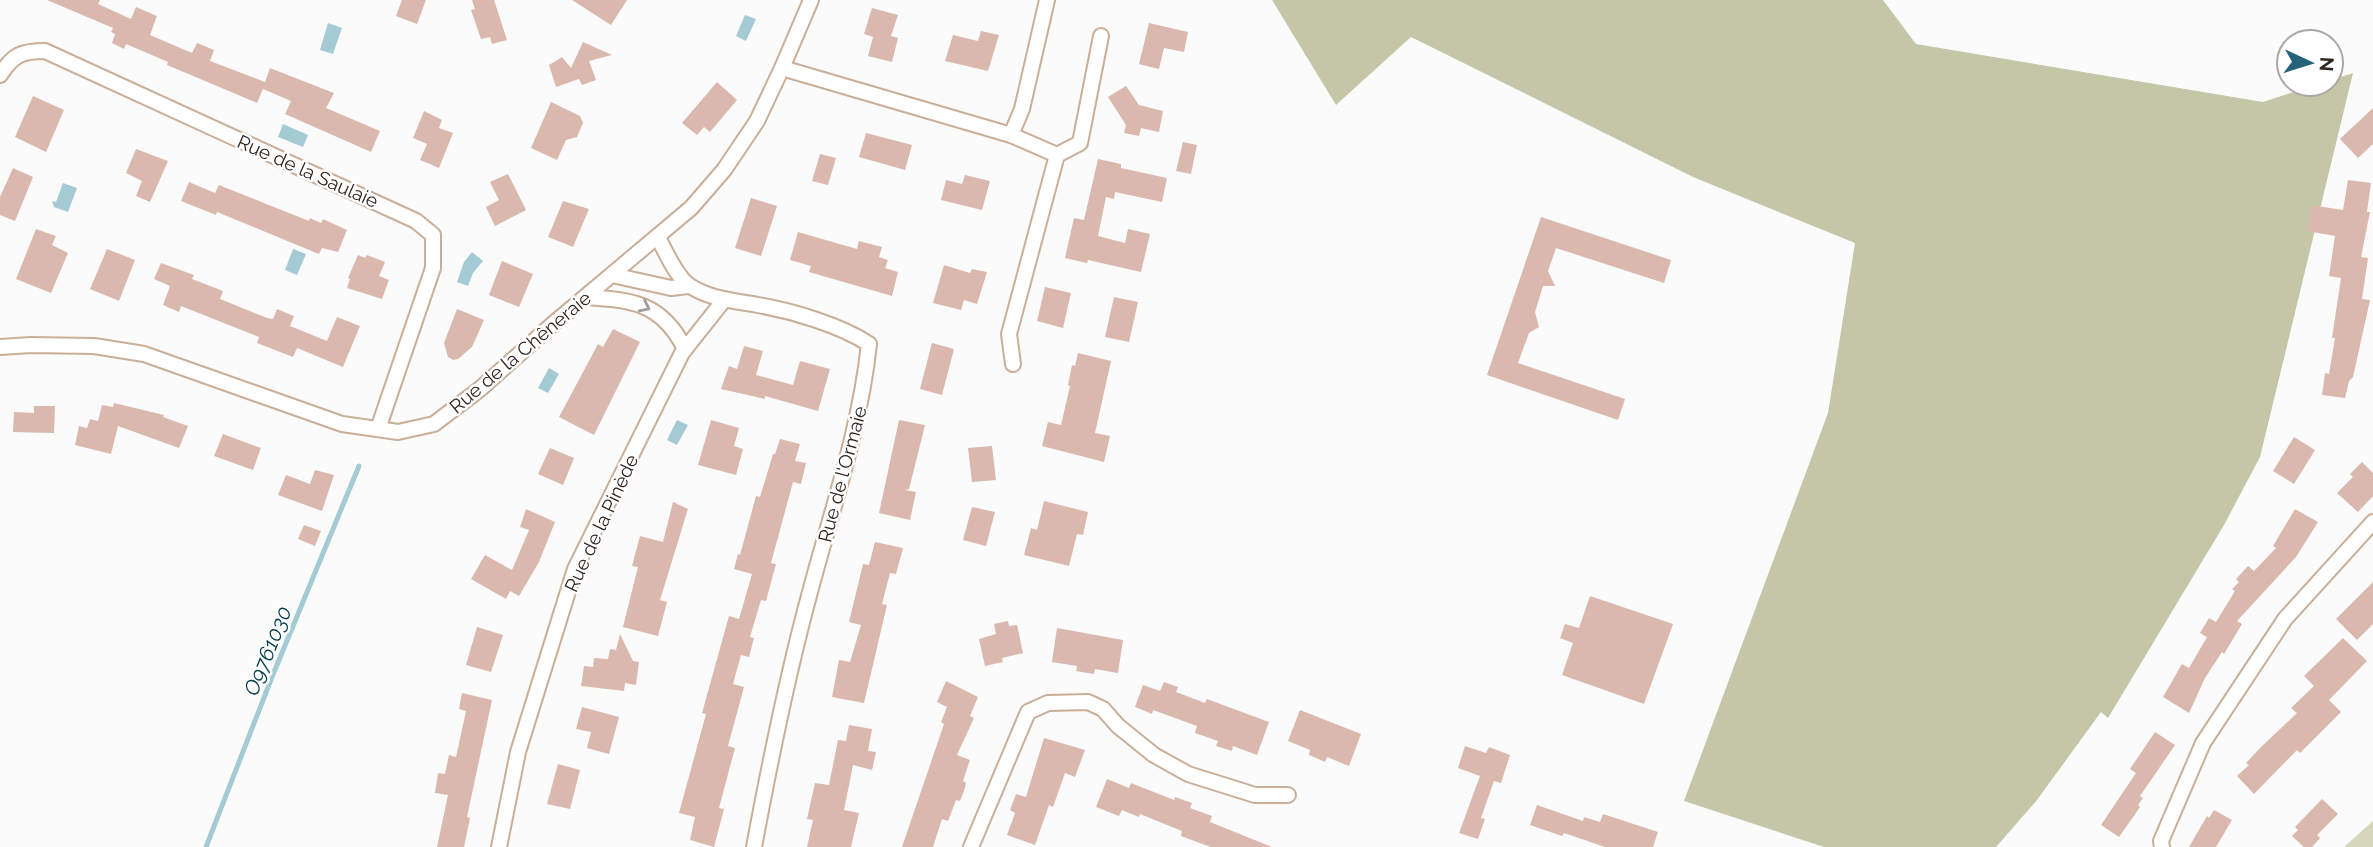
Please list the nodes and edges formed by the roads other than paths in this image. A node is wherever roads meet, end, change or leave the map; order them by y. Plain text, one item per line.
1 (811, 0) edge
2 (1047, 0) edge
3 (1101, 36) dead end
4 (782, 68) junction
5 (0, 75) edge
6 (1011, 135) junction
7 (1057, 155) junction
8 (658, 237) junction
9 (612, 275) junction
10 (688, 286) junction
11 (586, 297) junction
12 (724, 300) junction
13 (0, 347) edge
14 (685, 349) junction
15 (1013, 364) dead end
16 (377, 429) junction
17 (2373, 522) edge
18 (1289, 795) dead end
19 (499, 847) edge
20 (754, 847) edge
21 (971, 847) edge
22 (2162, 847) edge

1 - 4 street, Rue de la Chêneraie
2 - 6 street
3 - 7 street
4 - 6 street
4 - 8 street, Rue de la Chêneraie
5 - 16 street, Rue de la Saulaie
6 - 7 street
7 - 15 street
8 - 9 street, Rue de la Chêneraie
8 - 10 street
9 - 10 street, Rue de l'Ormaie
9 - 11 street, Rue de la Chêneraie
10 - 12 street, Rue de l'Ormaie
11 -> 14 street
11 - 16 street, Rue de la Chêneraie
12 - 14 street, Rue de la Pinède
12 - 20 street, Rue de l'Ormaie
13 - 16 street, Rue de la Chêneraie
14 - 19 street, Rue de la Pinède
17 - 22 street
18 - 21 street

